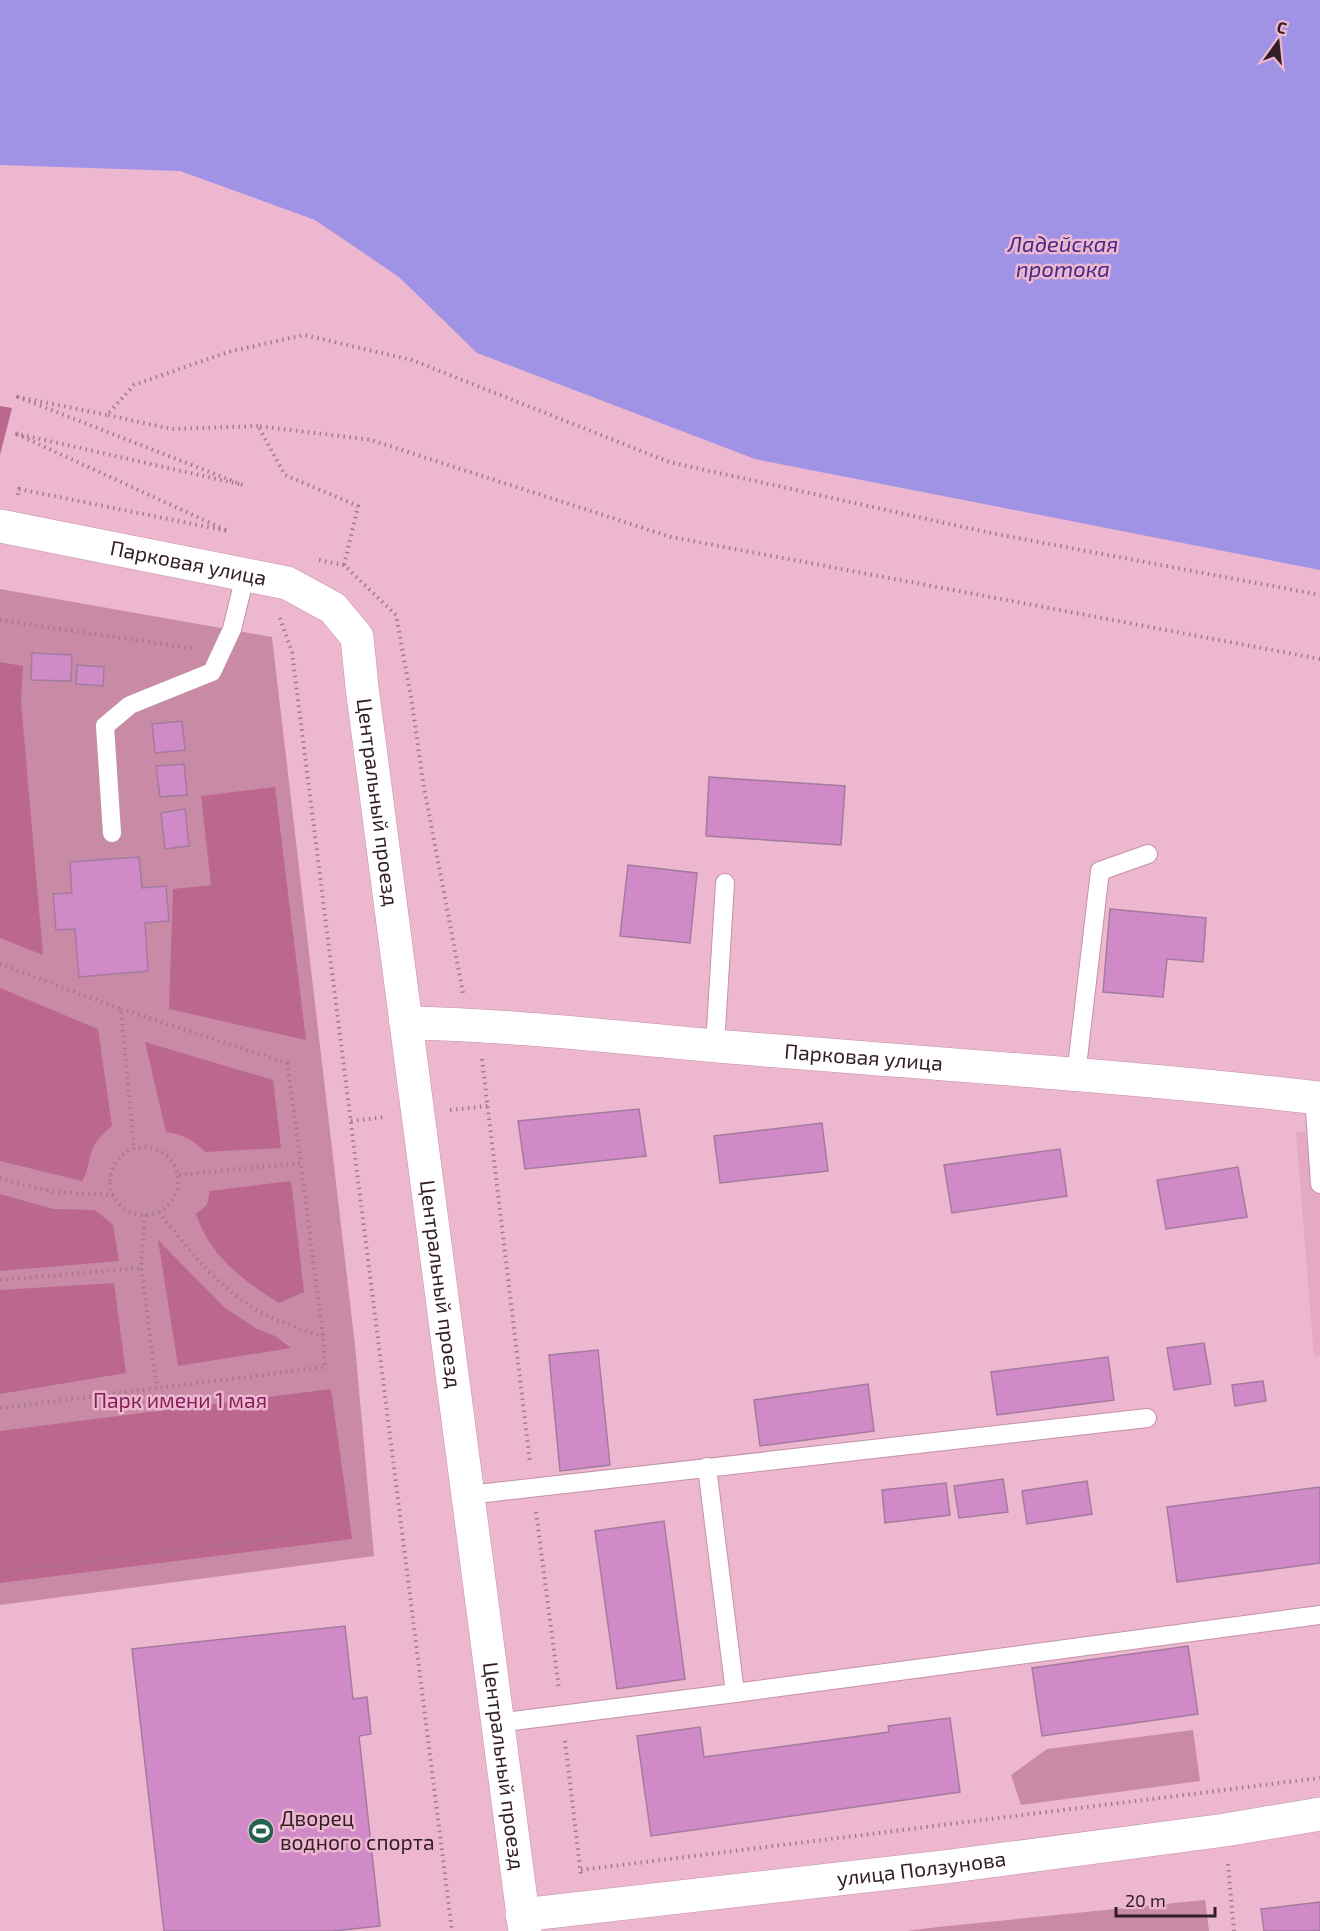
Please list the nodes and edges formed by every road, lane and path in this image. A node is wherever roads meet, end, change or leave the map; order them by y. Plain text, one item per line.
1 (107, 415) junction
2 (258, 426) junction
3 (17, 498) dead end
4 (0, 526) edge
5 (245, 576) junction
6 (1320, 595) edge
7 (236, 617) junction
8 (0, 620) edge
9 (357, 637) joint
10 (201, 650) dead end
11 (1320, 659) edge
12 (112, 833) dead end
13 (1148, 854) dead end
14 (725, 883) dead end
15 (0, 964) edge
16 (121, 1009) junction
17 (406, 1023) junction
18 (469, 1024) junction
19 (715, 1046) junction
20 (1076, 1075) junction
21 (1317, 1097) edge
22 (134, 1149) junction
23 (301, 1163) junction
24 (177, 1175) junction
25 (0, 1178) edge
26 (1320, 1185) edge
27 (113, 1195) junction
28 (159, 1212) junction
29 (145, 1215) junction
30 (141, 1268) junction
31 (0, 1280) edge
32 (323, 1337) junction
33 (157, 1388) junction
34 (0, 1408) edge
35 (1147, 1418) dead end
36 (707, 1467) junction
37 (533, 1488) junction
38 (468, 1495) junction
39 (329, 1532) dead end
40 (0, 1572) edge
41 (1320, 1615) edge
42 (735, 1693) junction
43 (562, 1715) junction
44 (497, 1723) junction
45 (1320, 1778) edge
46 (1320, 1814) edge
47 (1224, 1830) junction
48 (581, 1870) junction
49 (585, 1907) junction
50 (524, 1923) edge
51 (452, 1931) edge
52 (1234, 1931) edge

1 - 2 path
1 - 3 path
1 - 6 path
2 - 11 path
2 - 18 path
4 - 5 street, Парковая улица
5 - 7 lane
5 - 9 street, Парковая улица
7 - 12 lane
7 - 51 path
8 - 10 path
9 - 17 street, Центральный проезд
13 - 20 lane
14 - 19 lane
15 - 16 path
16 - 22 path
16 - 23 path
17 - 18 street, Парковая улица
17 - 38 street, Центральный проезд
18 - 19 street, Парковая улица
18 - 37 path
19 - 20 street, Парковая улица
20 - 21 street, Парковая улица
21 - 26 lane
22 - 24 path
22 - 27 path
23 - 24 path
23 - 32 path
24 - 28 path
25 - 27 path
27 - 29 path
28 - 29 path
28 - 32 path
29 - 30 path
30 - 31 path
30 - 33 path
32 - 33 path
33 - 34 path
35 - 36 lane
36 - 37 lane
36 - 42 lane
37 - 38 lane
37 - 43 path
38 - 44 street, Центральный проезд
39 - 40 path
41 - 42 lane
42 - 43 lane
43 - 44 lane
43 - 48 path
44 - 50 street, Центральный проезд
45 - 48 path
46 - 47 street, улица Ползунова
47 - 49 street, улица Ползунова
47 - 52 path
48 - 49 path
49 - 50 street, улица Ползунова

